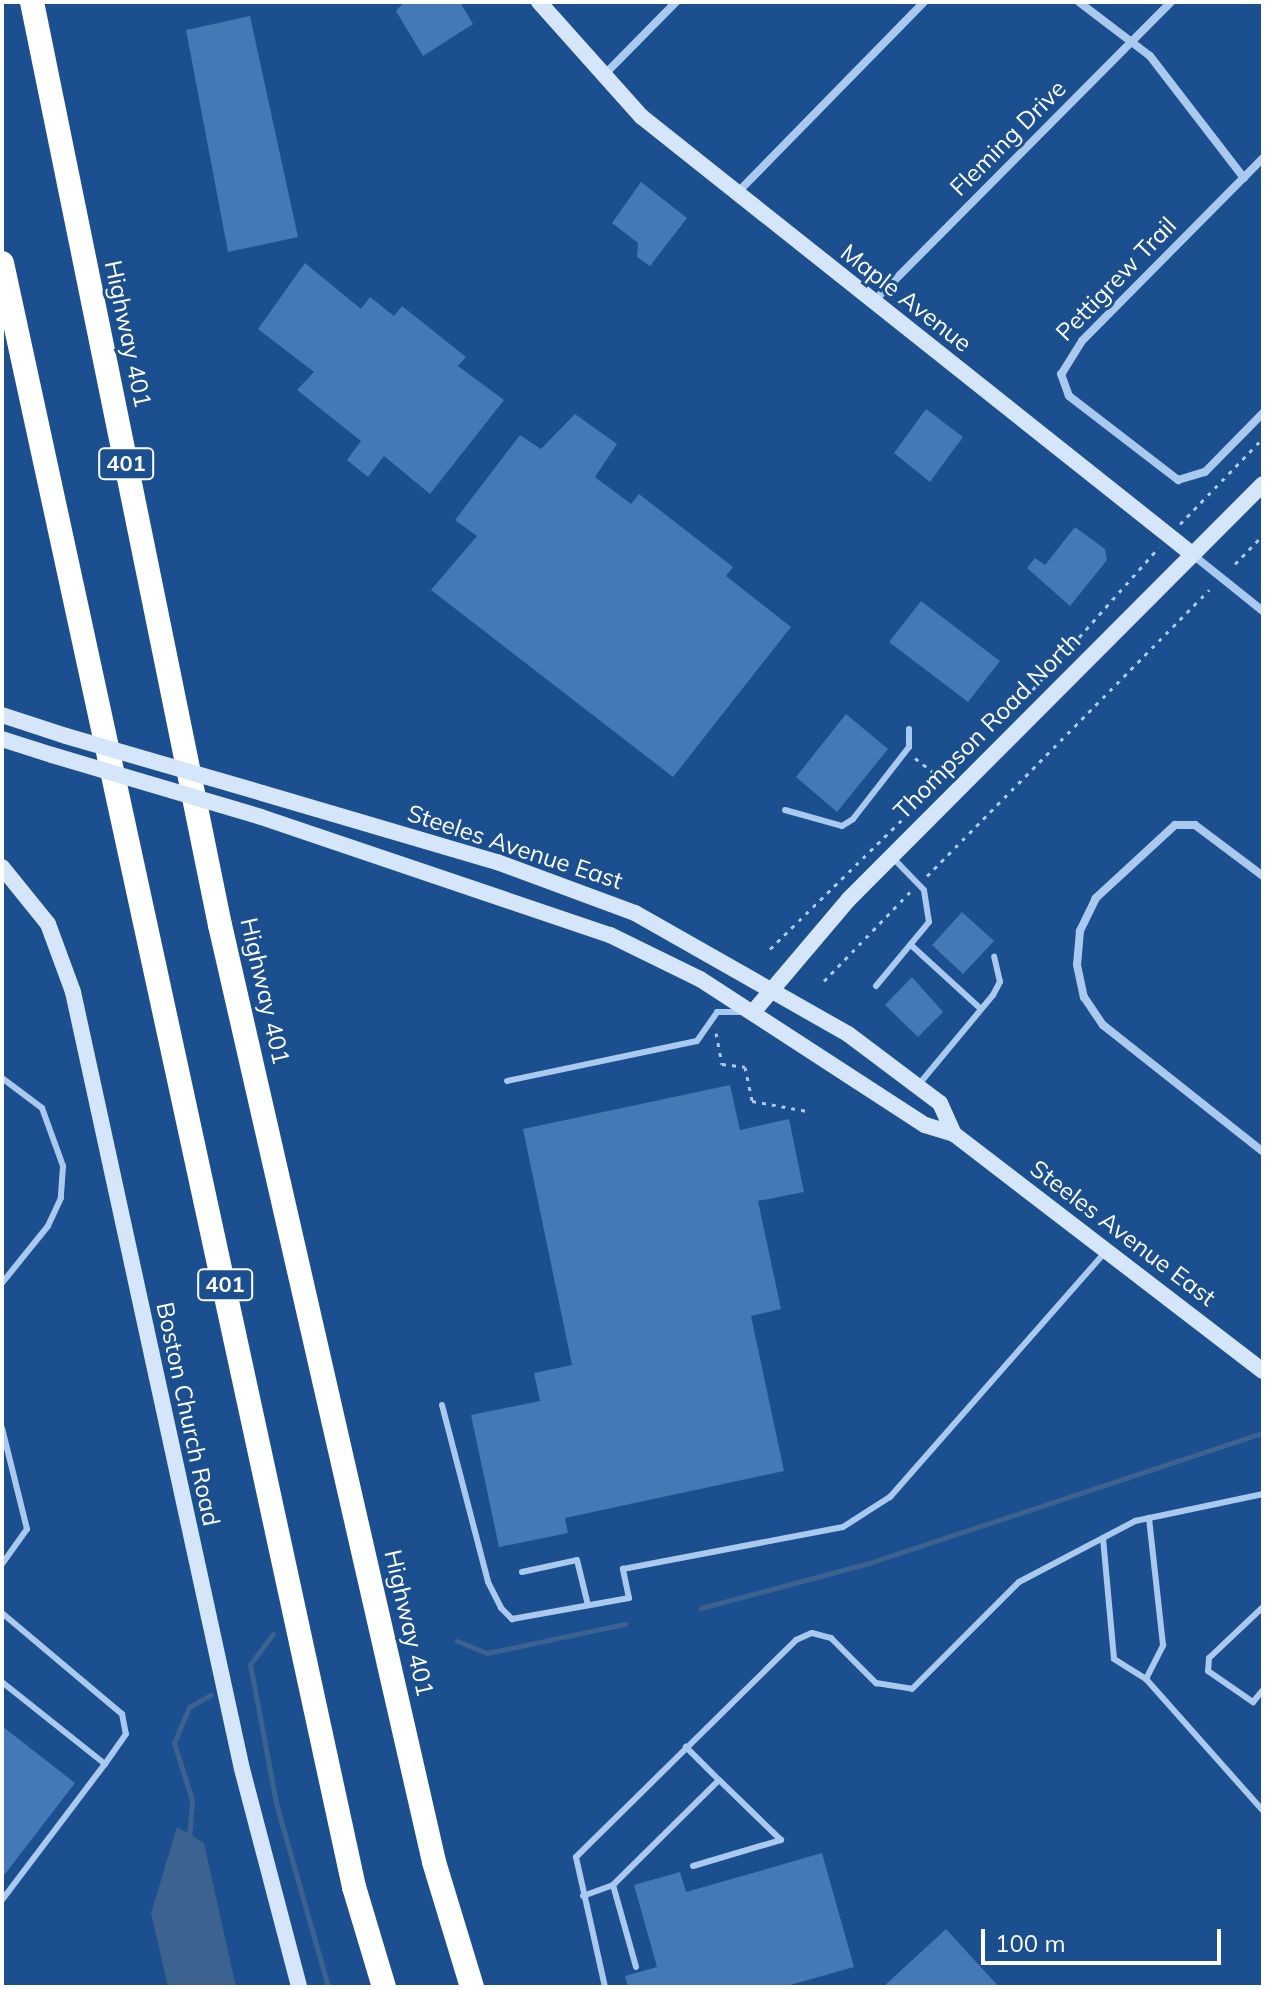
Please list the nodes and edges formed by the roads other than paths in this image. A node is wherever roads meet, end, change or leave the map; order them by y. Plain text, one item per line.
1 (32, 2) edge
2 (539, 2) edge
3 (676, 2) edge
4 (924, 2) edge
5 (1079, 2) edge
6 (1171, 2) edge
7 (1131, 42) junction
8 (601, 78) junction
9 (1263, 158) edge
10 (1244, 178) junction
11 (737, 194) junction
12 (2, 263) edge
13 (872, 303) junction
14 (1263, 413) edge
15 (1263, 484) edge
16 (1192, 554) junction
17 (1263, 611) edge
18 (2, 715) edge
19 (909, 729) dead end
20 (2, 739) edge
21 (785, 810) dead end
22 (892, 856) junction
23 (2, 867) edge
24 (1263, 876) edge
25 (912, 946) junction
26 (994, 957) dead end
27 (876, 986) dead end
28 (772, 988) junction
29 (981, 1009) junction
30 (754, 1011) junction
31 (2, 1078) edge
32 (507, 1081) dead end
33 (917, 1086) junction
34 (954, 1134) junction
35 (1263, 1152) edge
36 (1106, 1250) junction
37 (2, 1283) edge
38 (1263, 1371) edge
39 (442, 1405) dead end
40 (2, 1428) edge
41 (1263, 1494) edge
42 (1149, 1518) junction
43 (1103, 1538) junction
44 (2, 1564) edge
45 (522, 1572) dead end
46 (588, 1605) junction
47 (1263, 1607) edge
48 (2, 1613) edge
49 (1146, 1679) junction
50 (2, 1682) edge
51 (1263, 1690) edge
52 (686, 1747) junction
53 (105, 1764) junction
54 (719, 1780) junction
55 (1263, 1811) edge
56 (693, 1866) dead end
57 (613, 1885) junction
58 (583, 1896) junction
59 (2, 1900) edge
60 (636, 1967) dead end
61 (299, 1987) edge
62 (384, 1987) edge
63 (472, 1987) edge
64 (605, 1987) edge

1 - 63 highway, Highway 401 / 401
2 - 8 main road, Maple Avenue
3 - 8 street
4 - 11 street
5 - 7 street
6 - 7 street, Fleming Drive
7 - 10 street
7 - 13 street, Fleming Drive
8 - 11 main road, Maple Avenue
9 - 10 street, Pettigrew Trail
10 - 14 street, Pettigrew Trail
11 - 13 main road, Maple Avenue
12 - 62 highway, 401
13 - 16 main road, Maple Avenue
15 - 16 main road, Thompson Road North
16 - 17 street, Maple Avenue
16 - 22 main road, Thompson Road North
18 - 28 main road, Steeles Avenue East, bridge
19 - 21 lane
20 - 30 main road, Steeles Avenue East, bridge
22 - 25 lane
22 - 28 main road, Thompson Road North
23 - 61 main road, Boston Church Road
24 - 35 street
25 - 27 lane
25 - 29 lane
26 - 29 lane
28 - 30 main road, Thompson Road North
28 - 33 main road, Steeles Avenue East
29 - 33 lane
30 - 32 lane
30 - 34 main road, Steeles Avenue East
31 - 37 lane
33 - 34 main road, Steeles Avenue East
34 - 36 main road, Steeles Avenue East
36 - 38 main road, Steeles Avenue East
36 - 46 lane
39 - 46 lane
40 - 44 lane
41 - 42 lane
42 - 43 lane
42 - 49 lane
43 - 49 lane
43 - 52 lane
45 - 46 lane
47 - 51 lane
48 - 53 lane
49 - 55 lane
50 - 53 lane
52 - 54 lane
52 - 58 lane
53 - 59 lane
54 - 56 lane
54 - 57 lane
57 - 58 lane
57 - 60 lane
58 - 64 lane

